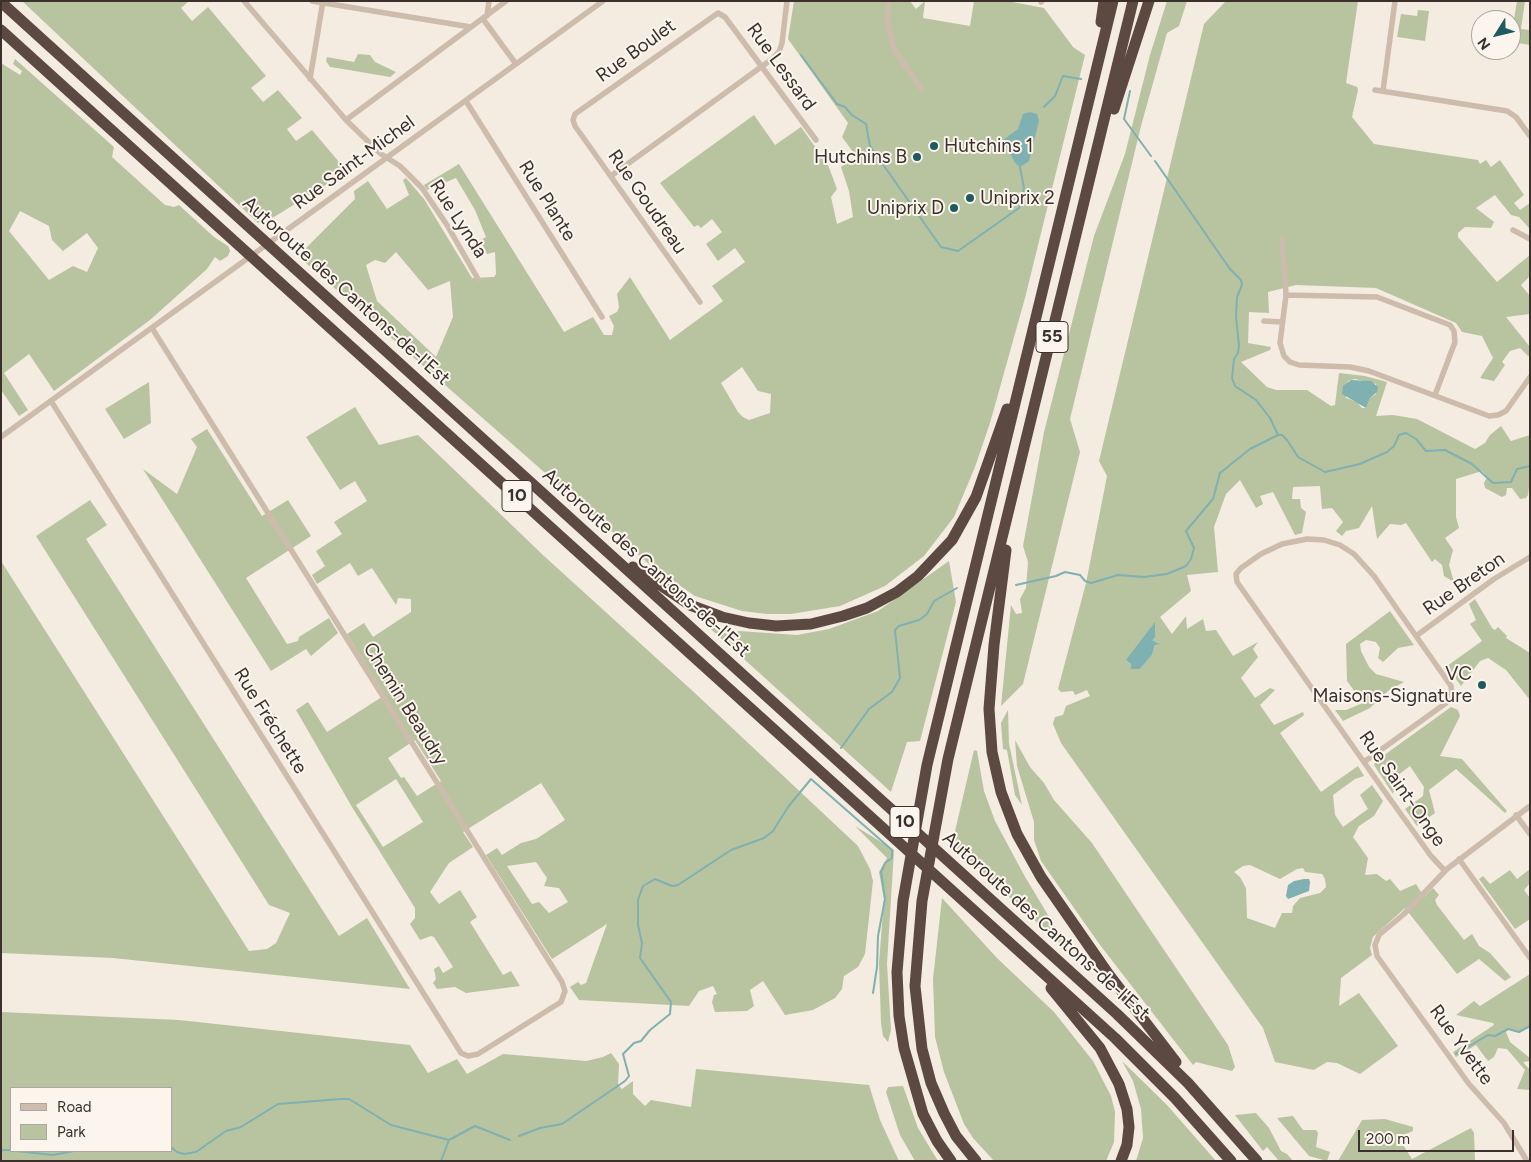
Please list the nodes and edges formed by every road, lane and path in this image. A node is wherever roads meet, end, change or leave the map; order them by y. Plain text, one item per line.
1 (244, 1) edge
2 (312, 1) edge
3 (489, 1) edge
4 (506, 1) edge
5 (603, 1) edge
6 (787, 1) edge
7 (889, 1) edge
8 (1104, 1) edge
9 (1113, 1) edge
10 (1133, 1) edge
11 (1149, 1) edge
12 (1395, 1) edge
13 (1, 2) edge
14 (323, 2) edge
15 (720, 13) joint
16 (485, 17) junction
17 (471, 27) junction
18 (1, 30) edge
19 (516, 64) junction
20 (763, 67) junction
21 (310, 79) junction
22 (1093, 83) junction
23 (922, 90) dead end
24 (1375, 90) dead end
25 (1383, 91) junction
26 (466, 101) junction
27 (574, 118) joint
28 (346, 120) junction
29 (1530, 136) edge
30 (816, 140) dead end
31 (387, 158) junction
32 (610, 176) junction
33 (1086, 194) junction
34 (1512, 230) dead end
35 (1530, 239) edge
36 (1282, 240) dead end
37 (478, 279) dead end
38 (1286, 295) junction
39 (700, 302) dead end
40 (602, 317) dead end
41 (1264, 321) dead end
42 (1282, 322) junction
43 (152, 328) junction
44 (1028, 351) junction
45 (1530, 377) edge
46 (1435, 395) junction
47 (51, 401) junction
48 (1, 437) edge
49 (1017, 480) junction
50 (600, 544) junction
51 (1530, 557) edge
52 (1416, 636) junction
53 (1364, 762) junction
54 (1530, 806) edge
55 (1516, 815) junction
56 (1530, 834) edge
57 (1459, 859) junction
58 (1445, 871) junction
59 (1530, 958) edge
60 (1032, 963) junction
61 (464, 1055) joint
62 (1207, 1103) junction
63 (951, 1161) edge
64 (976, 1161) edge
65 (1122, 1161) edge
66 (1231, 1161) edge
67 (1257, 1161) edge
68 (1527, 1161) edge

1 - 21 street, Rue Lynda
2 - 14 street
3 - 16 street
4 - 16 street
5 - 19 street, Rue Saint-Michel
6 - 20 street
7 - 23 street
8 - 22 highway
9 - 22 highway, 55
10 - 33 highway, 55
11 - 33 highway
12 - 25 street
13 - 50 highway, Autoroute des Cantons-de-l'Est / 10
14 - 17 street
14 - 21 street
15 - 20 street, Rue Lessard
15 - 27 street, Rue Boulet
16 - 17 street
16 - 19 street
17 - 28 street
18 - 60 highway, Autoroute des Cantons-de-l'Est / 10
19 - 26 street, Rue Saint-Michel
20 - 30 street, Rue Lessard
20 - 32 street
21 - 28 street, Rue Lynda
22 - 44 highway, 55
24 - 25 street
25 - 29 street
26 - 31 street, Rue Saint-Michel
26 - 40 street, Rue Plante
27 - 32 street, Rue Goudreau
28 - 31 street, Rue Lynda
31 - 37 street, Rue Lynda
31 - 43 street, Rue Saint-Michel
32 - 39 street, Rue Goudreau
33 - 49 highway, 55
34 - 35 street
36 - 38 street
38 - 42 street
38 - 46 street
41 - 42 street
42 - 46 street
43 - 47 street, Rue Saint-Michel
43 - 61 street, Chemin Beaudry
44 - 50 highway
44 - 63 highway
45 - 46 street
47 - 48 street, Rue Saint-Michel
47 - 61 street, Rue Fréchette
49 - 62 highway
49 - 64 highway
50 - 62 highway, Autoroute des Cantons-de-l'Est / 10
51 - 52 street, Rue Breton
52 - 53 street
52 - 53 street, Rue Saint-Onge
53 - 58 street, Rue Saint-Onge
54 - 55 street
55 - 56 street
55 - 57 street
57 - 58 street
57 - 59 street
58 - 68 street, Rue Yvette
60 - 65 highway
60 - 66 highway, Autoroute des Cantons-de-l'Est / 10
62 - 67 highway, Autoroute des Cantons-de-l'Est / 10

